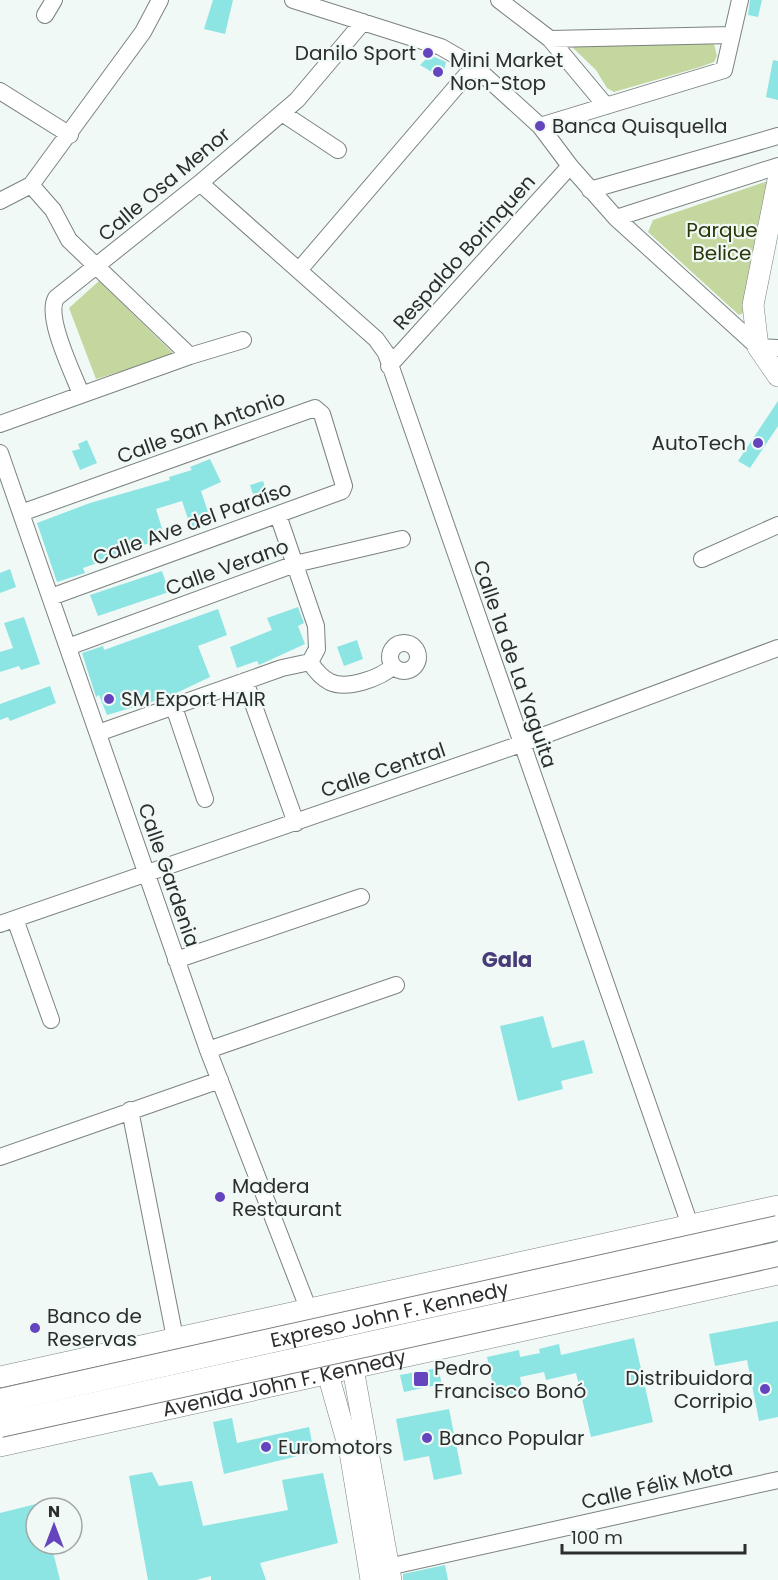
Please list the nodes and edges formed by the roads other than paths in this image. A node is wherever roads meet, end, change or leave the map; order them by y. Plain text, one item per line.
1 (54, 0) edge
2 (160, 0) edge
3 (293, 0) edge
4 (499, 0) edge
5 (740, 0) edge
6 (520, 8) edge
7 (45, 15) dead end
8 (363, 22) junction
9 (731, 35) junction
10 (550, 39) junction
11 (474, 66) junction
12 (0, 91) edge
13 (606, 106) junction
14 (282, 113) junction
15 (540, 126) junction
16 (70, 135) junction
17 (778, 136) edge
18 (338, 150) dead end
19 (570, 166) junction
20 (778, 166) edge
21 (778, 180) edge
22 (200, 183) junction
23 (31, 185) junction
24 (591, 190) junction
25 (0, 201) edge
26 (616, 218) junction
27 (778, 235) edge
28 (96, 267) junction
29 (300, 269) junction
30 (243, 340) dead end
31 (772, 349) edge
32 (190, 356) junction
33 (389, 366) junction
34 (778, 376) edge
35 (81, 394) junction
36 (0, 424) edge
37 (0, 453) edge
38 (344, 486) joint
39 (21, 513) junction
40 (278, 515) junction
41 (778, 525) edge
42 (402, 539) dead end
43 (702, 559) dead end
44 (295, 564) junction
45 (51, 597) junction
46 (69, 647) junction
47 (778, 648) edge
48 (310, 662) junction
49 (393, 666) dead end
50 (245, 681) junction
51 (174, 707) junction
52 (98, 733) junction
53 (521, 744) junction
54 (206, 799) dead end
55 (296, 823) junction
56 (146, 874) junction
57 (361, 897) dead end
58 (8, 922) edge
59 (176, 960) junction
60 (396, 985) dead end
61 (51, 1020) dead end
62 (208, 1050) junction
63 (220, 1080) junction
64 (130, 1110) junction
65 (0, 1157) edge
66 (778, 1206) edge
67 (690, 1226) junction
68 (778, 1228) edge
69 (778, 1254) edge
70 (778, 1274) edge
71 (395, 1290) junction
72 (308, 1308) junction
73 (252, 1321) junction
74 (175, 1338) junction
75 (414, 1355) junction
76 (354, 1369) junction
77 (328, 1374) junction
78 (0, 1377) edge
79 (262, 1389) junction
80 (0, 1401) edge
81 (0, 1425) edge
82 (0, 1446) edge
83 (778, 1480) edge
84 (380, 1574) edge

1 - 7 street
2 - 16 street
3 - 8 street
4 - 6 street
5 - 9 street
6 - 10 street
8 - 11 street
8 - 14 street, Calle Osa Menor
9 - 10 street
9 - 13 street
10 - 13 street
11 - 15 street
11 - 29 street
12 - 16 street
13 - 15 street
14 - 18 street
14 - 22 street, Calle Osa Menor
15 - 19 street
16 - 23 street
17 - 24 street
19 - 24 street
19 - 33 street, Respaldo Borinquen
20 - 26 street
21 - 31 main road
22 - 28 street, Calle Osa Menor
22 - 29 street, Calle 1a de La Yaguita
23 - 25 street
23 - 28 street
24 - 26 street
26 - 31 street
27 - 31 main road
28 - 32 street
28 - 35 street, Calle Osa Menor
29 - 33 street, Calle 1a de La Yaguita
30 - 32 street
31 - 34 main road
32 - 35 street
33 - 53 street, Calle 1a de La Yaguita
35 - 36 street
37 - 39 street, Calle Gardenia
38 - 39 street, Calle San Antonio
38 - 40 street, Calle Ave del Paraíso
39 - 45 street, Calle Gardenia
40 - 44 street
40 - 45 street, Calle Ave del Paraíso
41 - 43 street
42 - 44 street, Calle Verano
44 - 46 street, Calle Verano
44 - 48 street
45 - 46 street, Calle Gardenia
46 - 52 street, Calle Gardenia
47 - 53 street, Calle Central
48 - 49 street
48 - 50 street
50 - 51 street
50 - 55 street
51 - 52 street
51 - 54 street
52 - 56 street, Calle Gardenia
53 - 55 street, Calle Central
53 - 67 street, Calle 1a de La Yaguita
55 - 56 street, Calle Central
56 - 58 street, Calle Central
56 - 59 street, Calle Gardenia
57 - 59 street
58 - 61 street
59 - 62 street, Calle Gardenia
60 - 62 street
62 - 63 street, Calle Gardenia
63 - 64 street
63 - 72 street, Calle Gardenia
64 - 65 street
64 - 74 street
66 - 67 main road
67 - 71 main road
68 - 80 highway, Expreso John F. Kennedy, bridge
69 - 81 highway, Expreso John F. Kennedy, bridge
70 - 75 main road, Avenida John F. Kennedy
71 - 72 main road
71 - 75 main road
72 - 73 main road
72 - 76 main road
72 - 77 main road
73 - 74 main road
73 - 79 main road
74 - 78 main road
75 - 76 main road, Avenida John F. Kennedy
76 - 77 main road, Avenida John F. Kennedy
76 - 84 main road
77 - 79 main road, Avenida John F. Kennedy
77 - 84 main road
79 - 82 main road, Avenida John F. Kennedy
83 - 84 street, Calle Félix Mota

